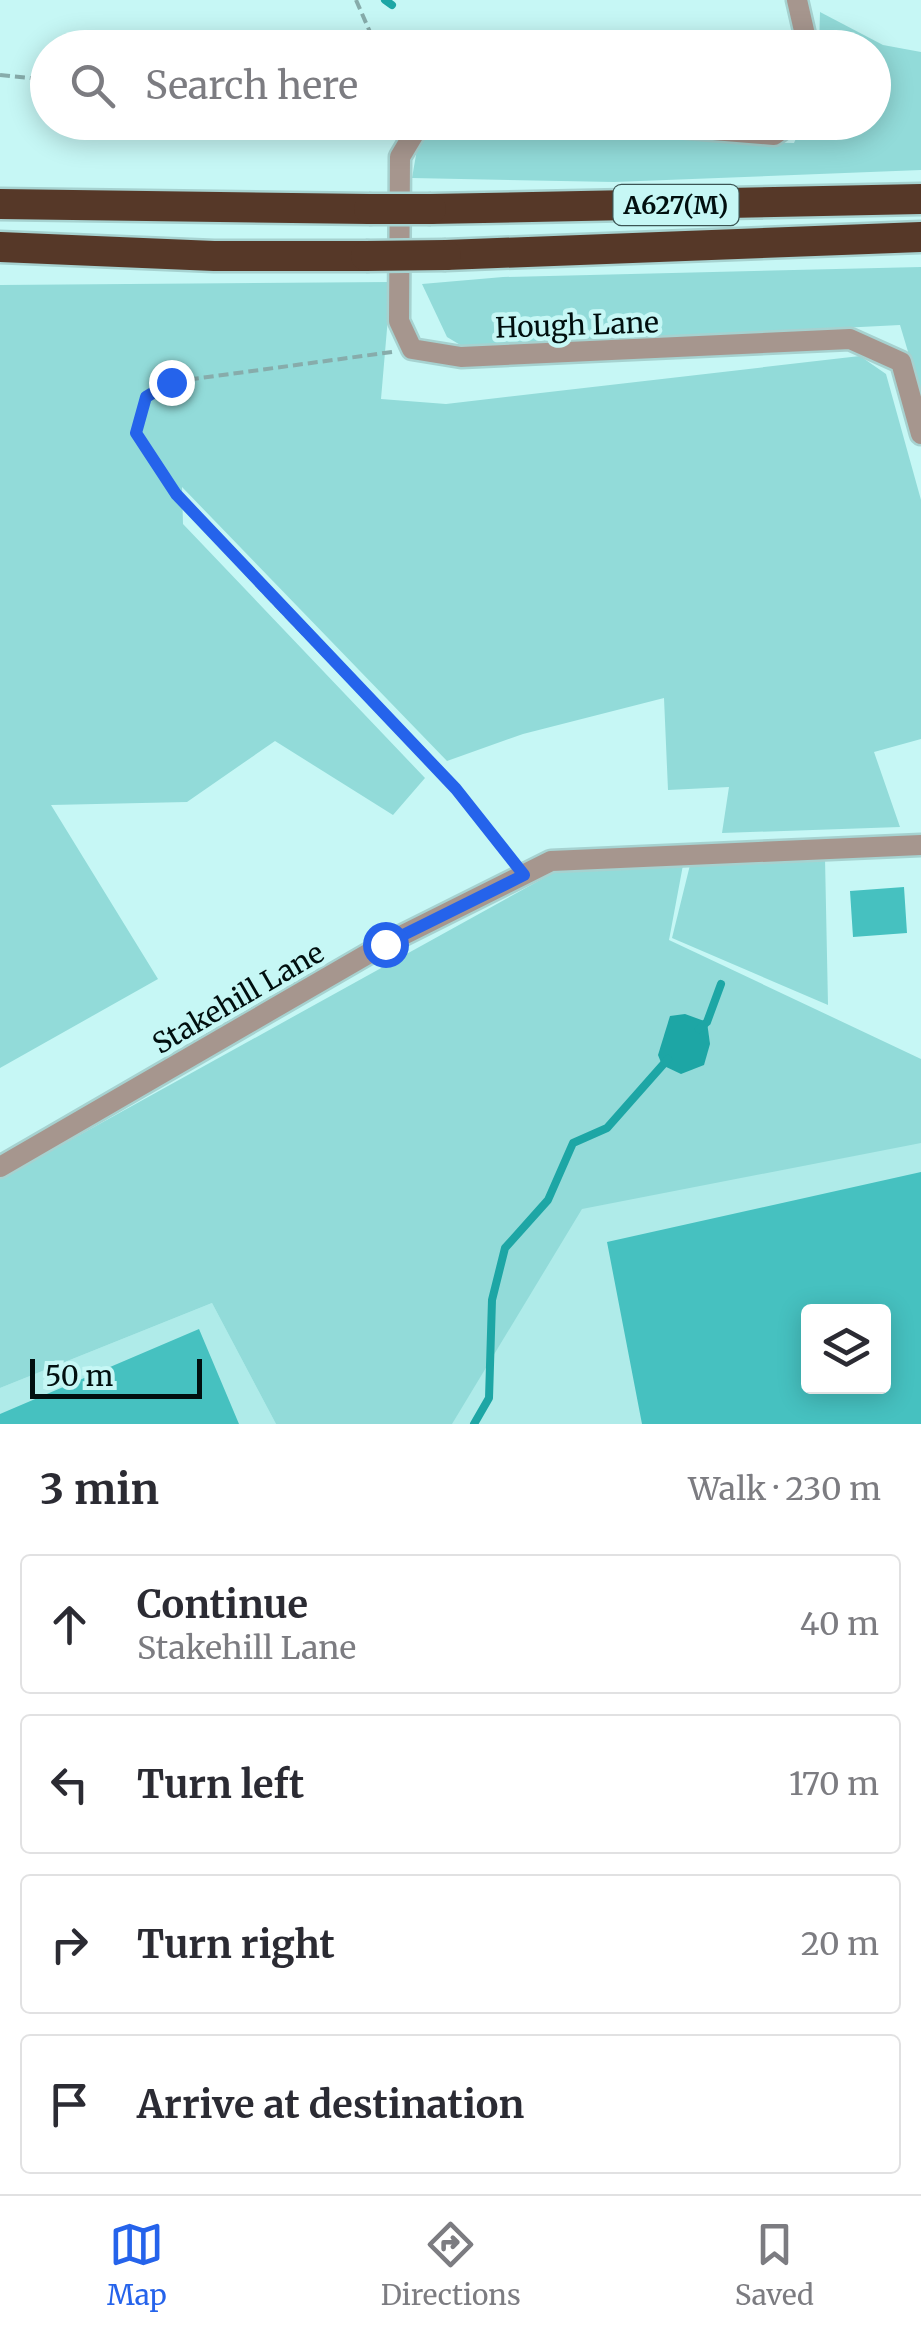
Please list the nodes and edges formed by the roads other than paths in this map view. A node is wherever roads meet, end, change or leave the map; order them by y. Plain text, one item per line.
1 (797, 0) edge
2 (804, 30) edge
3 (410, 140) edge
4 (0, 196) edge
5 (921, 199) edge
6 (0, 204) edge
7 (118, 207) junction
8 (921, 237) edge
9 (0, 247) edge
10 (214, 256) junction
11 (0, 259) edge
12 (921, 434) edge
13 (921, 845) edge
14 (0, 1167) edge

1 - 2 street
3 - 12 street, Hough Lane
4 - 7 highway, A627(M)
5 - 7 highway, A627(M), bridge
6 - 7 highway, A627(M)
8 - 10 highway, A627(M), bridge
9 - 10 highway, A627(M)
10 - 11 highway, A627(M)
13 - 14 street, Stakehill Lane

